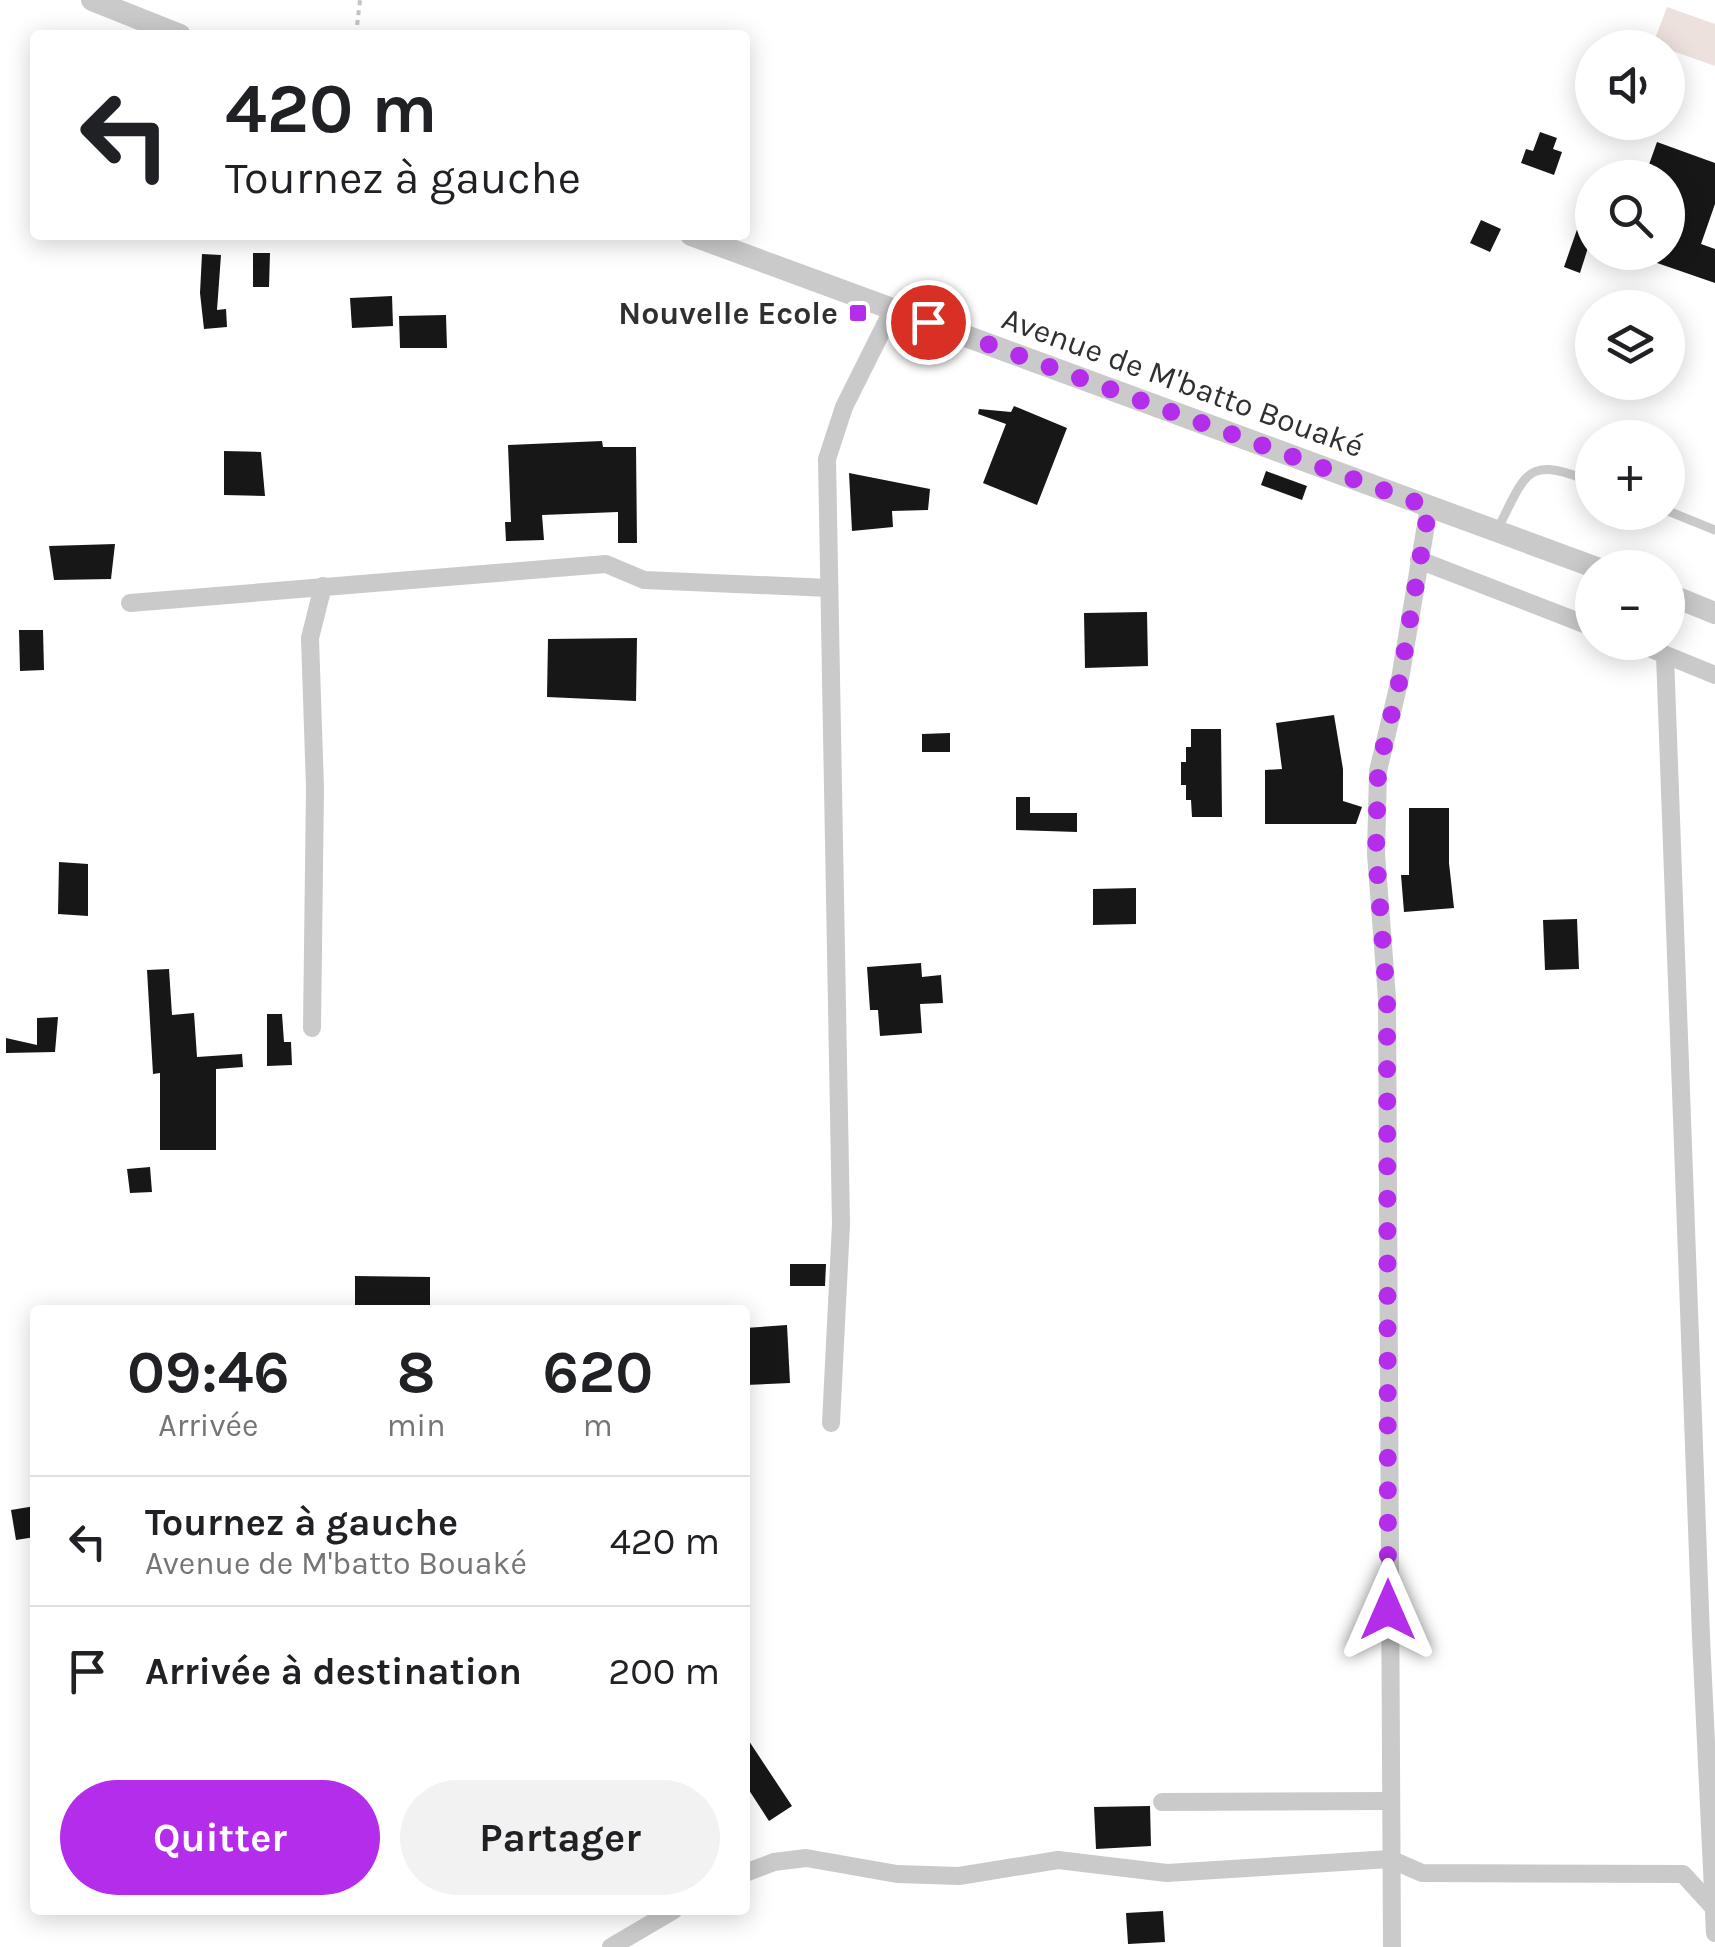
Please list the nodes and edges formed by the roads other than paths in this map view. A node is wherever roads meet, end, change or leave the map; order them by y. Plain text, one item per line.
1 (92, 0) edge
2 (167, 30) edge
3 (704, 240) edge
4 (892, 310) junction
5 (1575, 475) edge
6 (1429, 507) junction
7 (1685, 518) edge
8 (1498, 530) junction
9 (1715, 530) edge
10 (1418, 560) junction
11 (1575, 560) edge
12 (323, 586) junction
13 (829, 588) junction
14 (1685, 601) edge
15 (130, 602) dead end
16 (1715, 613) edge
17 (1575, 620) edge
18 (1665, 660) edge
19 (1678, 660) edge
20 (1715, 675) edge
21 (312, 1028) dead end
22 (832, 1423) dead end
23 (1389, 1800) junction
24 (1162, 1802) dead end
25 (1390, 1858) junction
26 (750, 1871) edge
27 (1714, 1908) edge
28 (665, 1915) edge
29 (1715, 1933) edge
30 (611, 1947) edge
31 (1392, 1947) edge

1 - 2 street
3 - 4 street, Avenue de M'batto Bouaké
4 - 6 street, Avenue de M'batto Bouaké
4 - 13 street
5 - 8 lane
6 - 8 street, Avenue de M'batto Bouaké
6 - 10 street
7 - 9 lane
8 - 11 street, Avenue de M'batto Bouaké
10 - 17 street
10 - 23 street
12 - 13 street
12 - 15 street
12 - 21 street
13 - 22 street
14 - 16 street
18 - 27 street
19 - 20 street
23 - 24 street
23 - 25 street
25 - 26 street
25 - 27 street
25 - 31 street
27 - 29 street
28 - 30 street

